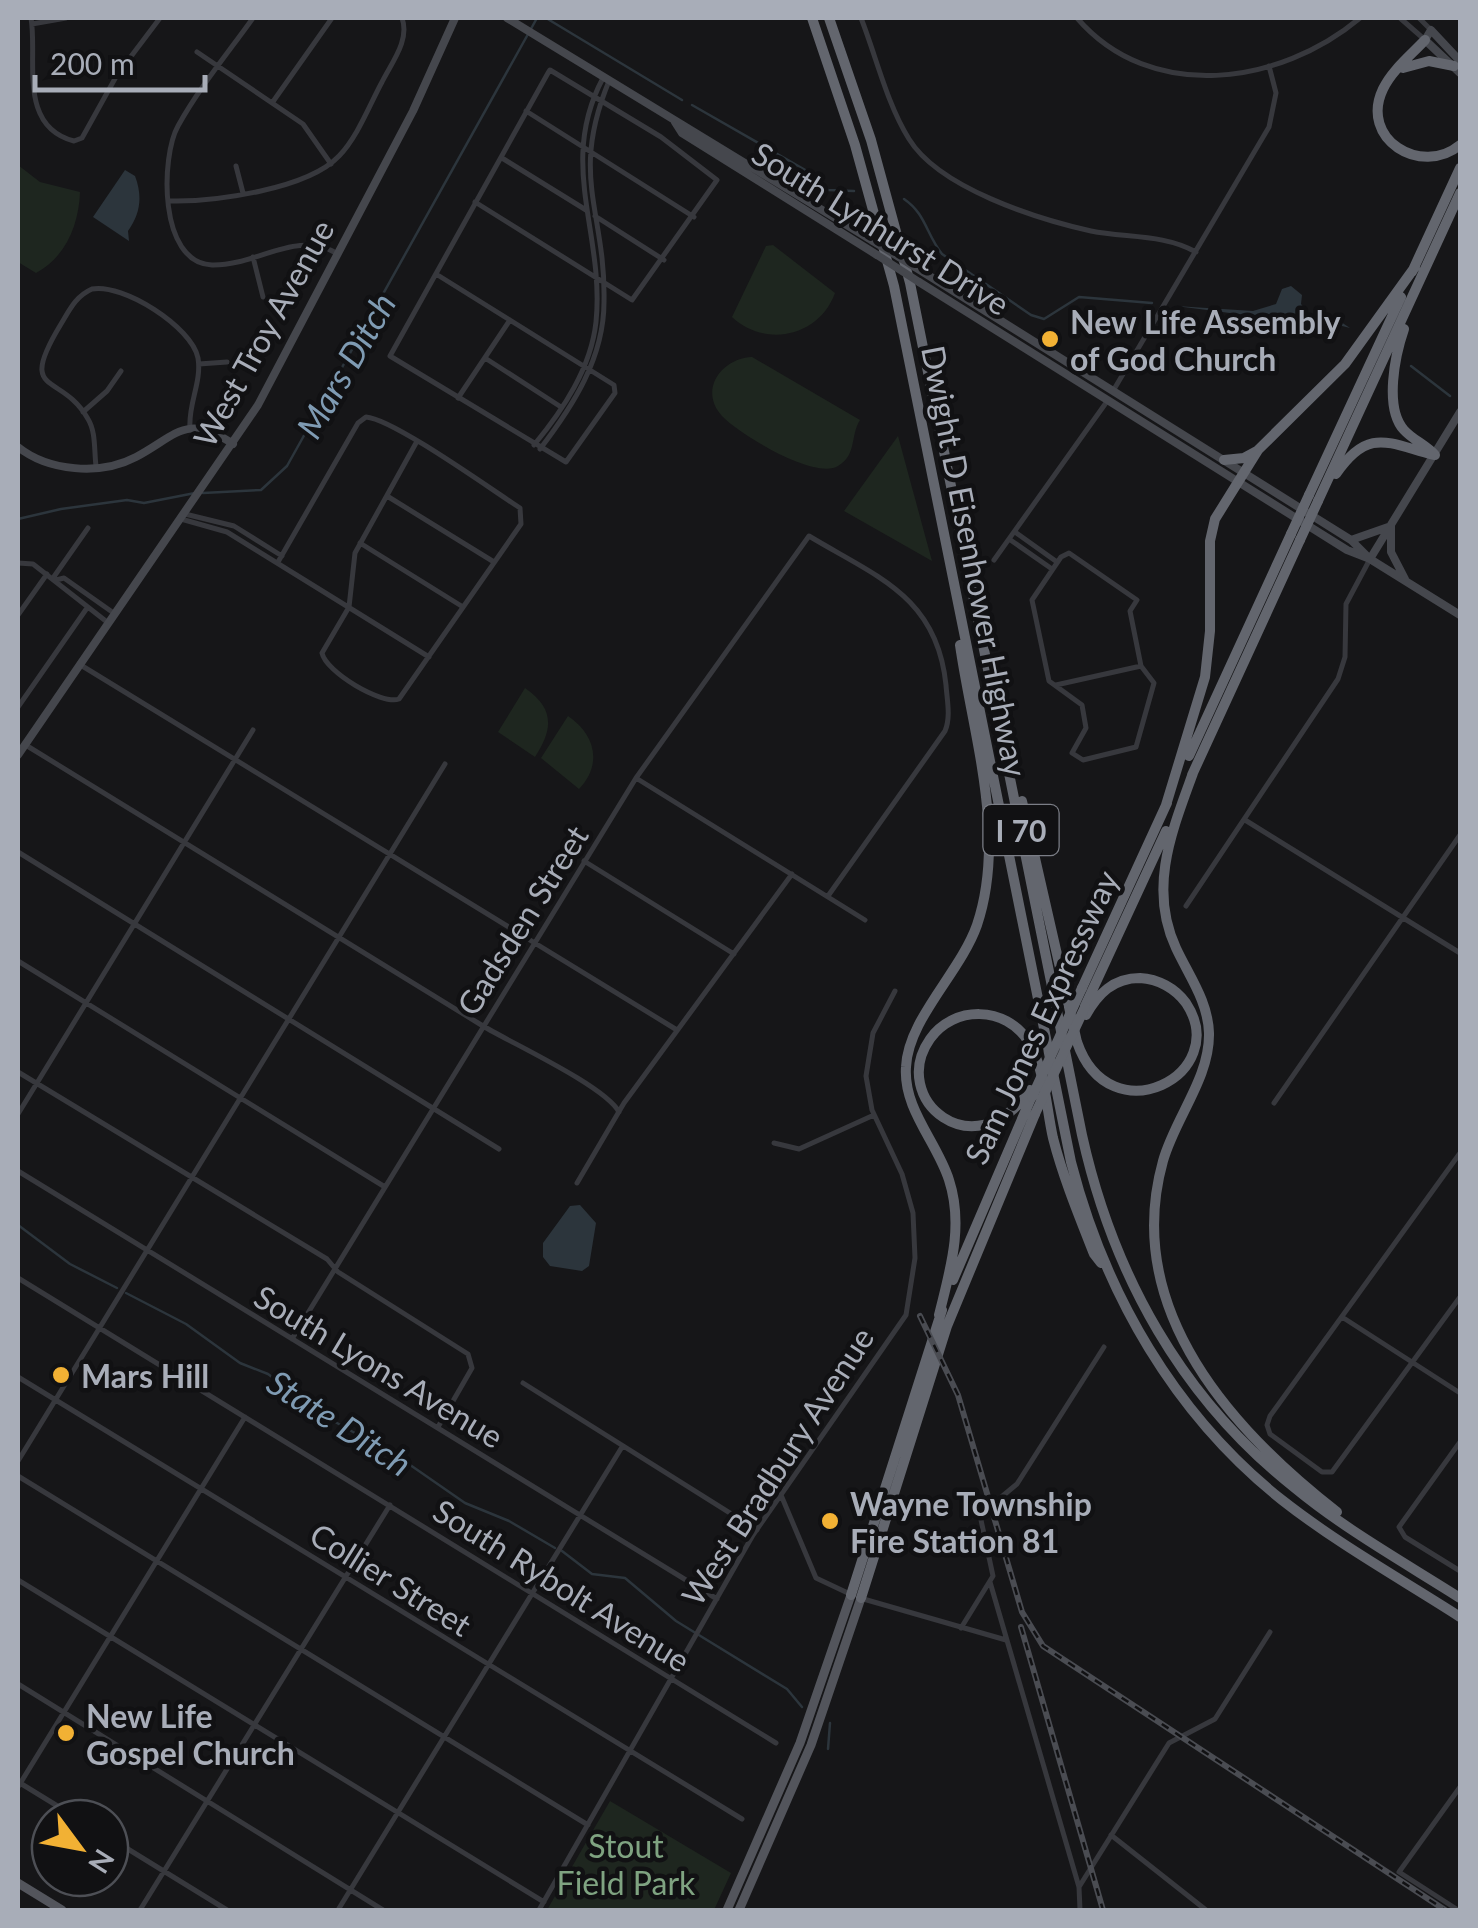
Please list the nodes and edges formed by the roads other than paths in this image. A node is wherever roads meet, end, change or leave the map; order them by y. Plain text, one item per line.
1 (66, 18) edge
2 (160, 18) edge
3 (253, 18) edge
4 (332, 18) edge
5 (402, 18) edge
6 (455, 18) edge
7 (507, 18) edge
8 (812, 18) edge
9 (829, 18) edge
10 (861, 18) edge
11 (1077, 18) edge
12 (1360, 18) edge
13 (1400, 18) edge
14 (1419, 18) edge
15 (31, 21) edge
16 (1428, 35) junction
17 (197, 52) dead end
18 (219, 66) junction
19 (1269, 66) junction
20 (1458, 66) edge
21 (1393, 74) junction
22 (606, 80) junction
23 (594, 94) junction
24 (602, 99) junction
25 (272, 103) junction
26 (526, 111) junction
27 (675, 122) junction
28 (1460, 145) edge
29 (582, 147) junction
30 (589, 151) junction
31 (500, 157) junction
32 (331, 164) junction
33 (236, 166) dead end
34 (1460, 168) edge
35 (243, 193) junction
36 (1460, 193) edge
37 (170, 202) junction
38 (475, 202) junction
39 (585, 210) junction
40 (592, 215) junction
41 (694, 218) junction
42 (1196, 252) junction
43 (338, 254) junction
44 (252, 257) junction
45 (664, 260) junction
46 (1415, 267) junction
47 (436, 274) junction
48 (597, 278) junction
49 (94, 279) dead end
50 (604, 284) junction
51 (1418, 285) junction
52 (96, 288) junction
53 (263, 297) dead end
54 (510, 320) junction
55 (484, 358) junction
56 (226, 362) dead end
57 (199, 364) junction
58 (587, 367) junction
59 (121, 371) dead end
60 (1113, 391) junction
61 (458, 398) junction
62 (1108, 400) junction
63 (565, 409) junction
64 (83, 412) junction
65 (1460, 412) edge
66 (190, 428) junction
67 (416, 443) junction
68 (233, 444) junction
69 (537, 447) junction
70 (1258, 450) junction
71 (20, 452) edge
72 (1434, 456) junction
73 (1224, 460) junction
74 (96, 466) junction
75 (1242, 478) junction
76 (387, 496) junction
77 (1314, 498) junction
78 (183, 516) junction
79 (1391, 526) junction
80 (88, 528) dead end
81 (1015, 532) junction
82 (1296, 537) junction
83 (1009, 540) junction
84 (1350, 540) junction
85 (360, 543) junction
86 (280, 559) junction
87 (1370, 559) junction
88 (994, 560) dead end
89 (494, 562) junction
90 (1057, 562) junction
91 (18, 564) edge
92 (1052, 569) junction
93 (52, 577) junction
94 (1406, 580) junction
95 (955, 582) junction
96 (349, 607) junction
97 (463, 607) junction
98 (87, 608) junction
99 (115, 614) junction
100 (1460, 614) edge
101 (18, 615) edge
102 (108, 623) junction
103 (429, 657) junction
104 (79, 664) junction
105 (1141, 666) junction
106 (1054, 685) junction
107 (18, 708) edge
108 (253, 730) dead end
109 (1002, 737) junction
110 (20, 748) edge
111 (235, 759) junction
112 (445, 764) dead end
113 (1193, 773) junction
114 (636, 778) junction
115 (1166, 805) junction
116 (1245, 820) junction
117 (1460, 835) edge
118 (184, 843) junction
119 (18, 852) edge
120 (390, 854) junction
121 (584, 861) junction
122 (792, 874) junction
123 (828, 896) junction
124 (1186, 906) dead end
125 (1402, 917) junction
126 (865, 920) dead end
127 (135, 923) junction
128 (338, 937) junction
129 (535, 943) junction
130 (734, 954) junction
131 (1460, 954) edge
132 (18, 962) edge
133 (895, 991) dead end
134 (86, 1002) junction
135 (1086, 1011) junction
136 (289, 1018) junction
137 (483, 1026) junction
138 (677, 1030) junction
139 (18, 1072) edge
140 (36, 1083) junction
141 (1031, 1094) junction
142 (240, 1097) junction
143 (1274, 1103) dead end
144 (433, 1107) junction
145 (620, 1112) junction
146 (18, 1114) edge
147 (874, 1115) junction
148 (774, 1143) dead end
149 (499, 1149) dead end
150 (1460, 1154) edge
151 (18, 1171) edge
152 (191, 1177) junction
153 (577, 1182) dead end
154 (385, 1186) junction
155 (146, 1249) junction
156 (334, 1268) junction
157 (1108, 1270) junction
158 (18, 1278) edge
159 (1460, 1298) edge
160 (940, 1316) junction
161 (1342, 1317) junction
162 (99, 1327) junction
163 (292, 1340) junction
164 (1104, 1348) dead end
165 (1412, 1362) junction
166 (18, 1377) edge
167 (523, 1383) dead end
168 (1460, 1393) edge
169 (55, 1400) junction
170 (245, 1417) junction
171 (437, 1428) junction
172 (1460, 1442) edge
173 (622, 1446) junction
174 (18, 1461) edge
175 (18, 1476) edge
176 (200, 1488) junction
177 (781, 1494) junction
178 (390, 1506) junction
179 (580, 1515) junction
180 (757, 1530) junction
181 (1380, 1547) junction
182 (156, 1561) junction
183 (1460, 1571) edge
184 (344, 1576) junction
185 (18, 1580) edge
186 (990, 1582) junction
187 (532, 1593) junction
188 (856, 1596) junction
189 (717, 1598) junction
190 (1460, 1598) edge
191 (1460, 1618) edge
192 (960, 1628) junction
193 (1270, 1632) dead end
194 (110, 1637) junction
195 (1006, 1640) junction
196 (300, 1649) junction
197 (488, 1665) junction
198 (671, 1678) junction
199 (18, 1684) edge
200 (64, 1712) junction
201 (254, 1725) junction
202 (445, 1738) junction
203 (776, 1743) dead end
204 (630, 1751) junction
205 (18, 1784) edge
206 (1460, 1786) edge
207 (42, 1798) edge
208 (208, 1801) junction
209 (397, 1815) junction
210 (742, 1819) dead end
211 (588, 1825) junction
212 (1111, 1836) junction
213 (130, 1851) edge
214 (164, 1872) junction
215 (18, 1883) edge
216 (1079, 1887) junction
217 (351, 1890) junction
218 (544, 1902) junction
219 (62, 1910) edge
220 (140, 1910) edge
221 (227, 1910) edge
222 (338, 1910) edge
223 (383, 1910) edge
224 (540, 1910) edge
225 (727, 1910) edge
226 (739, 1910) edge
227 (1080, 1910) edge
228 (1206, 1910) edge
229 (1458, 1910) edge

1 - 15 street
2 - 15 street
3 - 18 street
4 - 25 street
5 - 32 street
6 - 43 main road, West Troy Avenue
7 - 22 main road, South Lynhurst Drive
8 - 95 highway, Dwight D Eisenhower Highway / I 70
9 - 109 highway, Dwight D Eisenhower Highway / I 70
10 - 42 street
11 - 19 street
12 - 19 street
13 - 16 street
14 - 16 street
16 - 20 main road
16 - 21 highway
17 - 18 street
18 - 25 street
18 - 37 street
19 - 42 street
20 - 21 highway
21 - 28 highway
22 - 23 street
22 - 24 street
22 - 27 main road, South Lynhurst Drive
23 - 24 street
23 - 26 street
23 - 29 street
24 - 30 street
24 - 41 street
25 - 32 street
26 - 29 street
26 - 31 street
27 - 60 main road, South Lynhurst Drive, bridge
27 - 62 main road, South Lynhurst Drive, bridge
29 - 30 street
29 - 39 street
30 - 40 street
30 - 41 street
31 - 38 street
31 - 39 street
32 - 35 street
33 - 35 street
34 - 46 highway, Sam Jones Expressway
35 - 37 street
36 - 51 highway, Sam Jones Expressway
37 - 44 street
38 - 47 street
38 - 48 street
39 - 40 street
39 - 48 street
40 - 45 street
40 - 50 street
41 - 45 street
42 - 60 street
43 - 44 street
43 - 68 main road, West Troy Avenue
44 - 53 street
45 - 50 street
46 - 70 highway
46 - 77 highway, Sam Jones Expressway
47 - 54 street
47 - 61 street
48 - 50 street
48 - 58 street
49 - 52 street
50 - 58 street
51 - 72 highway
51 - 77 highway, Sam Jones Expressway
52 - 57 street
52 - 64 street
54 - 55 street
54 - 58 street
55 - 61 street
55 - 63 street
56 - 57 street
57 - 66 street
58 - 63 street
58 - 69 street
59 - 64 street
60 - 62 street
60 - 73 main road, South Lynhurst Drive
61 - 69 street
62 - 75 main road, South Lynhurst Drive
62 - 81 street
63 - 69 street
64 - 74 street
65 - 72 main road
66 - 68 main road
66 - 74 main road
67 - 76 street
67 - 86 street
67 - 89 street
68 - 78 main road, West Troy Avenue
70 - 73 highway
70 - 75 highway
71 - 74 main road
72 - 77 highway
72 - 79 main road
73 - 75 main road, South Lynhurst Drive
75 - 84 main road, South Lynhurst Drive
75 - 87 main road, South Lynhurst Drive
75 - 115 highway
76 - 85 street
76 - 89 street
77 - 82 highway, Sam Jones Expressway, bridge
78 - 86 street
78 - 99 main road, West Troy Avenue
79 - 84 main road
79 - 87 main road
79 - 94 main road
80 - 93 street
81 - 83 street
81 - 90 street
82 - 113 highway, Sam Jones Expressway
82 - 115 highway, Sam Jones Expressway
83 - 88 street
83 - 92 street
84 - 87 main road, South Lynhurst Drive
85 - 96 street
85 - 97 street
86 - 96 street
87 - 94 main road, South Lynhurst Drive
87 - 116 street
89 - 97 street
90 - 92 street
90 - 105 street
91 - 93 street
92 - 106 street
93 - 98 street
93 - 99 street
93 - 101 street
94 - 100 main road, South Lynhurst Drive
95 - 157 highway, Dwight D Eisenhower Highway / I 70
95 - 160 highway
96 - 103 street
96 - 103 street
97 - 103 street
98 - 102 street
98 - 107 street
99 - 102 main road, West Troy Avenue
102 - 104 main road, West Troy Avenue
104 - 110 main road, West Troy Avenue
104 - 111 street
105 - 106 street
105 - 106 street
108 - 111 street
109 - 135 highway
109 - 181 highway, Dwight D Eisenhower Highway / I 70
110 - 118 street
111 - 118 street
111 - 120 street
112 - 120 street
113 - 135 highway, Sam Jones Expressway
113 - 181 highway
114 - 121 street, Gadsden Street
114 - 122 street
114 - 123 street, Gadsden Street
115 - 141 highway, Sam Jones Expressway, bridge
116 - 124 street
116 - 125 street
117 - 125 street
118 - 127 street
118 - 128 street
119 - 127 street
120 - 128 street
120 - 129 street
121 - 129 street, Gadsden Street
121 - 130 street
122 - 123 street
122 - 130 street
123 - 126 street
125 - 131 street
125 - 143 street
127 - 134 street
127 - 136 street
128 - 136 street
128 - 137 street
129 - 137 street, Gadsden Street
129 - 138 street
130 - 138 street
132 - 134 street
133 - 147 street, West Bradbury Avenue
134 - 140 street
134 - 142 street
135 - 188 highway, Sam Jones Expressway, bridge
136 - 142 street
136 - 144 street
137 - 144 street, Gadsden Street
137 - 145 street
138 - 145 street
139 - 140 street
140 - 146 street
140 - 152 street
141 - 157 highway
141 - 160 highway, Sam Jones Expressway
142 - 152 street
142 - 154 street
144 - 149 street
144 - 154 street, Gadsden Street
145 - 153 street
147 - 148 street
147 - 177 street, West Bradbury Avenue
150 - 161 street
151 - 155 street, South Lyons Avenue
152 - 155 street
152 - 156 street
154 - 156 street, Gadsden Street
155 - 162 street
155 - 163 street, South Lyons Avenue
156 - 163 street, Gadsden Street
156 - 171 street
157 - 191 highway, Dwight D Eisenhower Highway / I 70
158 - 162 street, South Rybolt Avenue
159 - 165 street
160 - 188 highway, Sam Jones Expressway
161 - 165 street
161 - 165 street
162 - 169 street
162 - 170 street, South Rybolt Avenue
163 - 171 street, South Lyons Avenue
164 - 186 street
165 - 168 street
166 - 169 street, Collier Street
167 - 173 street
169 - 174 street
169 - 176 street, Collier Street
170 - 176 street
170 - 178 street, South Rybolt Avenue
171 - 179 street, South Lyons Avenue
172 - 183 street
173 - 179 street
173 - 180 street
175 - 182 street
176 - 182 street
176 - 184 street, Collier Street
177 - 180 street, West Bradbury Avenue
177 - 188 street
178 - 184 street
178 - 187 street, South Rybolt Avenue
179 - 187 street
179 - 189 street, South Lyons Avenue
180 - 189 street, West Bradbury Avenue
181 - 190 highway, Dwight D Eisenhower Highway / I 70
182 - 194 street
182 - 196 street
184 - 196 street
184 - 197 street, Collier Street
185 - 194 street
186 - 192 street
186 - 195 street
187 - 197 street
187 - 198 street, South Rybolt Avenue
188 - 192 street
188 - 225 main road, Sam Jones Expressway
188 - 226 main road, Sam Jones Expressway
189 - 198 street, West Bradbury Avenue
192 - 195 street
193 - 212 street
194 - 200 street
194 - 201 street
195 - 216 street
196 - 201 street
196 - 202 street
197 - 202 street
197 - 204 street, Collier Street
198 - 203 street, South Rybolt Avenue
198 - 204 street, West Bradbury Avenue
199 - 200 street
200 - 205 street
200 - 208 street
201 - 208 street
201 - 209 street
202 - 209 street
202 - 211 street
204 - 210 street, Collier Street
204 - 211 street, West Bradbury Avenue
205 - 207 street
206 - 229 street
208 - 214 street
208 - 217 street
209 - 217 street
209 - 218 street
211 - 218 street, West Bradbury Avenue
212 - 216 street
212 - 228 street
213 - 214 street
214 - 220 street
214 - 221 street
215 - 219 main road
216 - 227 street
217 - 222 street
217 - 223 street
218 - 224 street, West Bradbury Avenue

